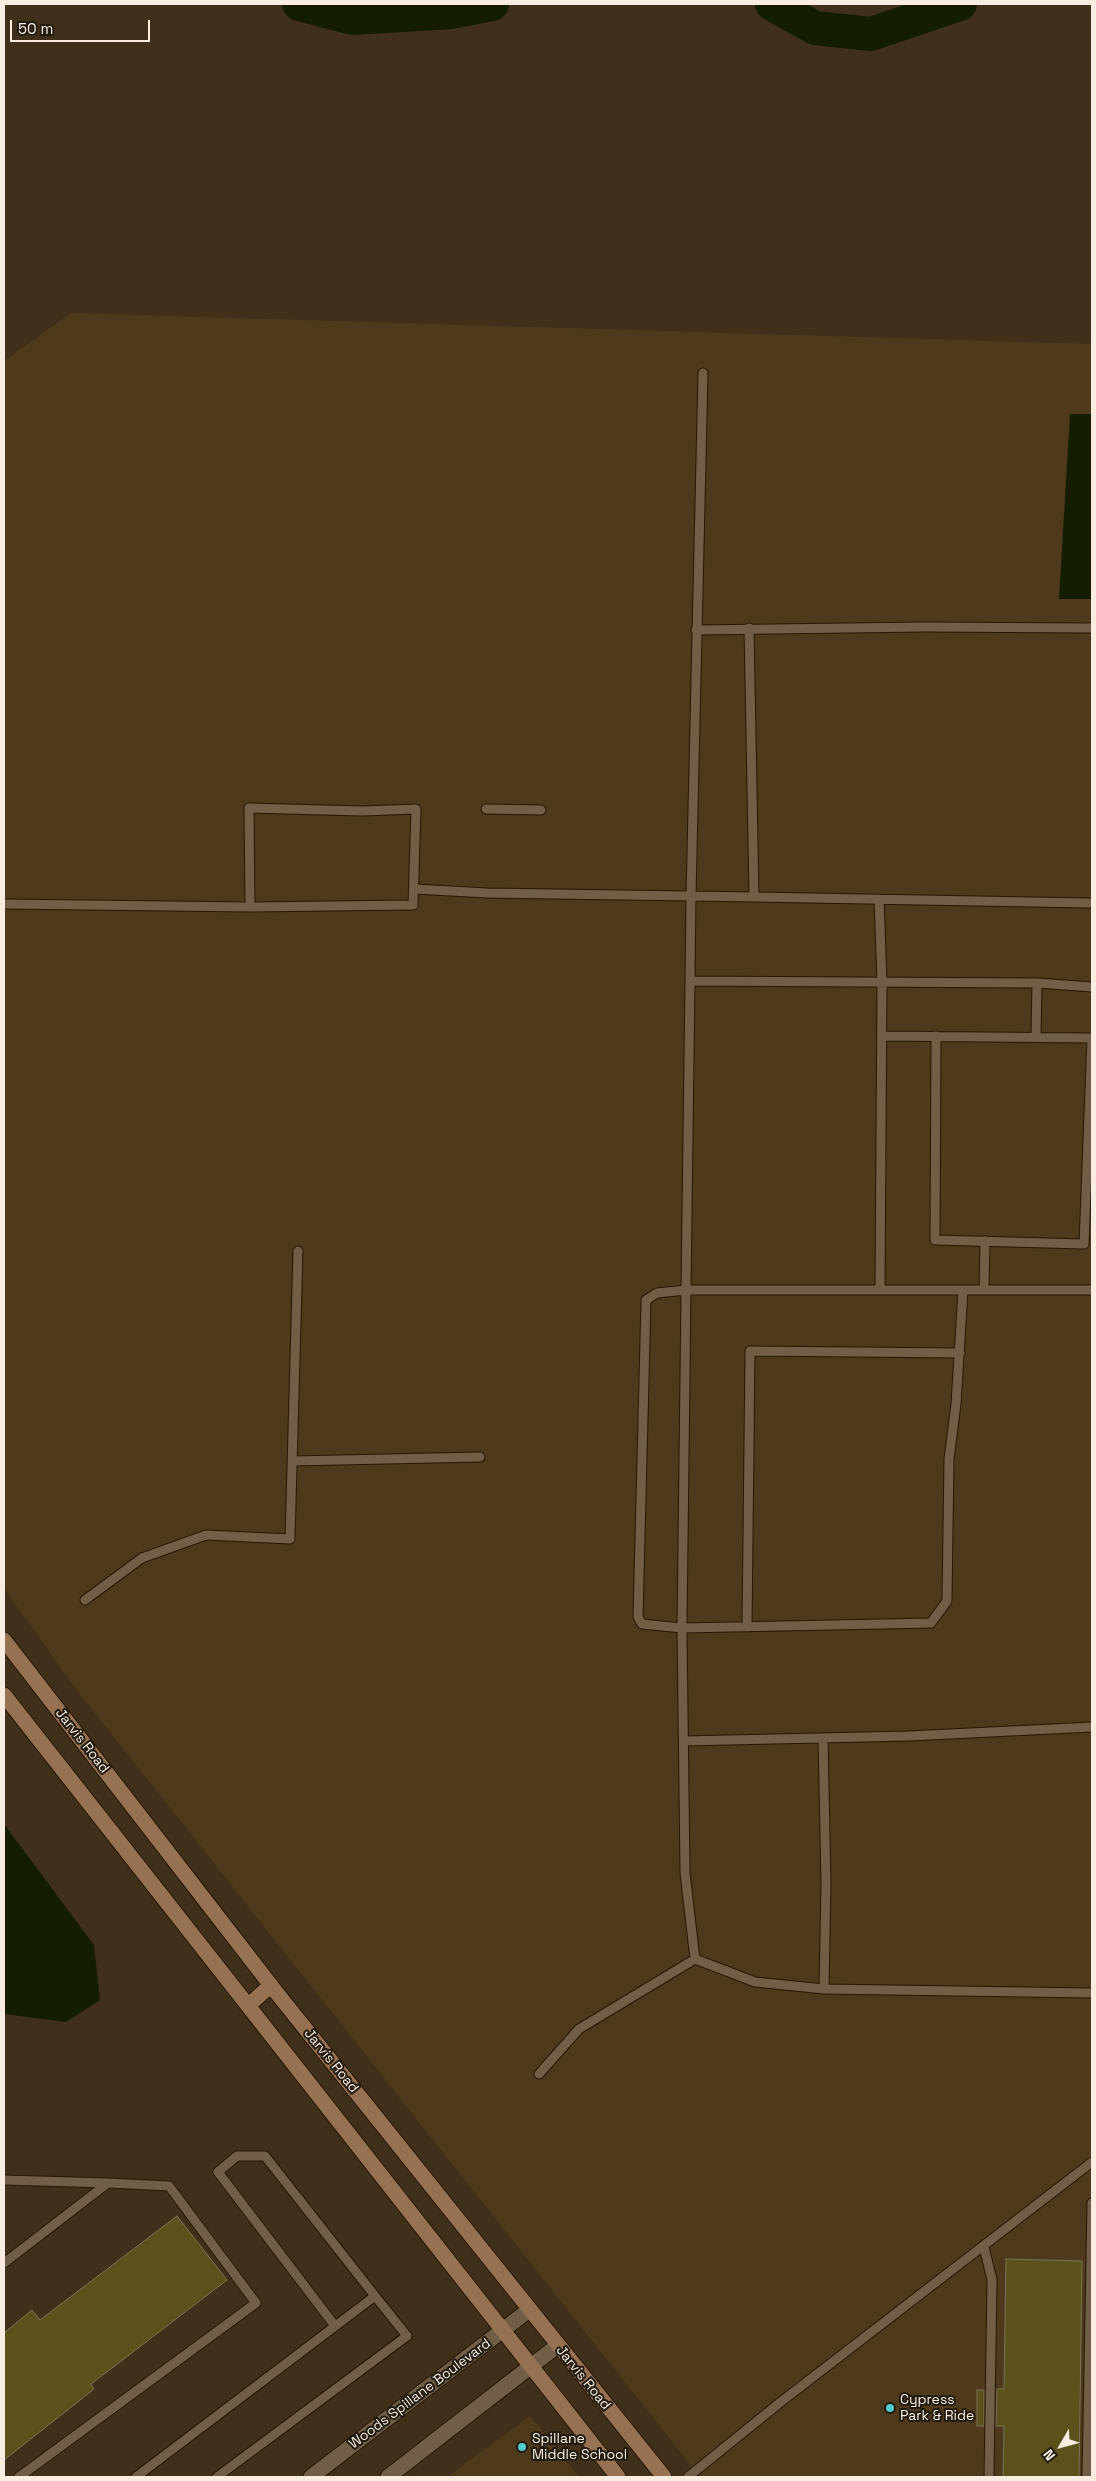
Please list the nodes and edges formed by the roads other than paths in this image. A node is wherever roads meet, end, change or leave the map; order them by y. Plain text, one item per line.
1 (703, 373) dead end
2 (749, 628) junction
3 (1092, 628) edge
4 (696, 630) junction
5 (486, 808) dead end
6 (541, 810) dead end
7 (415, 889) junction
8 (691, 896) junction
9 (754, 897) junction
10 (879, 899) junction
11 (1089, 903) dead end
12 (4, 904) edge
13 (250, 907) junction
14 (690, 981) junction
15 (882, 982) junction
16 (1037, 983) junction
17 (1092, 987) edge
18 (882, 1036) junction
19 (936, 1036) junction
20 (1036, 1037) junction
21 (1092, 1038) edge
22 (986, 1241) junction
23 (298, 1252) dead end
24 (686, 1290) junction
25 (880, 1290) junction
26 (963, 1290) junction
27 (984, 1290) junction
28 (1092, 1290) edge
29 (960, 1353) junction
30 (480, 1457) dead end
31 (293, 1462) junction
32 (86, 1600) dead end
33 (747, 1627) junction
34 (682, 1628) junction
35 (4, 1640) edge
36 (4, 1695) edge
37 (1092, 1727) edge
38 (823, 1738) junction
39 (684, 1741) junction
40 (695, 1959) junction
41 (271, 1985) junction
42 (824, 1989) junction
43 (1092, 1993) edge
44 (249, 2005) junction
45 (539, 2074) dead end
46 (1092, 2162) edge
47 (4, 2180) edge
48 (108, 2183) junction
49 (1092, 2203) edge
50 (984, 2247) junction
51 (4, 2263) edge
52 (375, 2296) junction
53 (529, 2310) junction
54 (335, 2326) junction
55 (503, 2331) junction
56 (557, 2346) junction
57 (530, 2366) junction
58 (19, 2477) edge
59 (136, 2477) edge
60 (218, 2477) edge
61 (311, 2477) edge
62 (388, 2477) edge
63 (618, 2477) edge
64 (664, 2477) edge
65 (688, 2477) edge
66 (989, 2477) edge
67 (1087, 2477) edge

1 - 4 lane
2 - 3 lane
2 - 4 lane
2 - 9 lane
4 - 8 lane
5 - 6 lane
7 - 8 lane
7 - 13 lane
7 - 13 lane
8 - 9 lane
8 - 14 lane
9 - 10 lane
10 - 11 lane
10 - 15 lane
12 - 13 lane
14 - 15 lane
14 - 24 lane
15 - 16 lane
15 - 18 lane
16 - 17 lane
16 - 20 lane
18 - 19 lane
18 - 25 lane
19 - 20 lane
19 - 22 lane
20 - 21 lane
21 - 22 lane
22 - 27 lane
23 - 31 lane
24 - 25 lane
24 - 34 lane
24 - 34 lane
25 - 26 lane
26 - 27 lane
26 - 29 lane
27 - 28 lane
29 - 33 lane
29 - 33 lane
30 - 31 lane
31 - 32 lane
33 - 34 lane
34 - 39 lane
35 - 41 street, Jarvis Road
36 - 44 street
37 - 38 lane
38 - 39 lane
38 - 42 lane
39 - 40 lane
40 - 42 lane
40 - 45 lane
41 - 44 street
41 - 53 street, Jarvis Road
42 - 43 lane
44 - 55 street
46 - 50 lane
47 - 48 lane
48 - 51 lane
48 - 58 lane
49 - 67 lane
50 - 65 lane
50 - 66 lane
52 - 54 lane
52 - 54 lane
52 - 60 lane
53 - 55 street, Woods Spillane Boulevard
53 - 56 street, Jarvis Road
54 - 59 lane
55 - 57 street
55 - 61 street, Woods Spillane Boulevard
56 - 57 street
56 - 64 street, Jarvis Road
57 - 62 street
57 - 63 street

